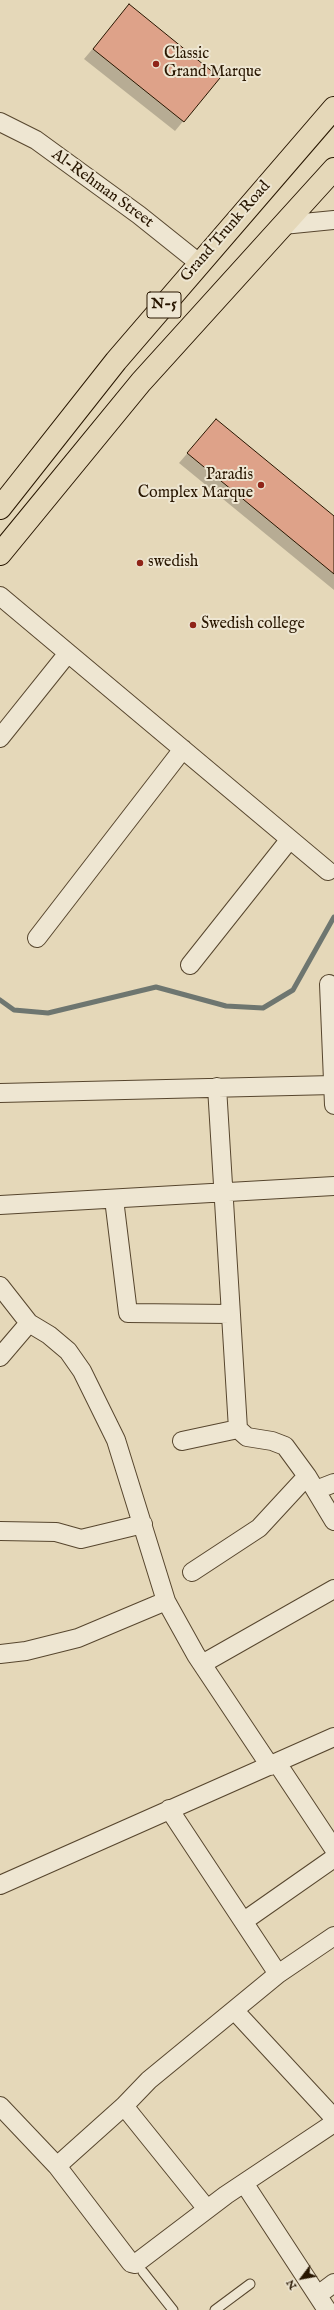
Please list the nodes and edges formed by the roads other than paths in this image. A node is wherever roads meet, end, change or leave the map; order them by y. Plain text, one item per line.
1 (334, 108) edge
2 (0, 122) edge
3 (334, 169) edge
4 (334, 220) edge
5 (283, 225) junction
6 (199, 263) junction
7 (116, 362) junction
8 (141, 382) junction
9 (0, 508) edge
10 (0, 554) edge
11 (0, 596) edge
12 (68, 653) junction
13 (0, 738) edge
14 (183, 749) junction
15 (290, 839) junction
16 (328, 871) dead end
17 (37, 938) dead end
18 (190, 965) dead end
19 (330, 984) dead end
20 (333, 1085) edge
21 (217, 1088) junction
22 (0, 1092) edge
23 (334, 1106) edge
24 (334, 1186) edge
25 (224, 1191) junction
26 (114, 1199) junction
27 (0, 1205) edge
28 (0, 1286) edge
29 (231, 1314) junction
30 (29, 1323) junction
31 (0, 1357) edge
32 (238, 1429) junction
33 (182, 1441) dead end
34 (312, 1483) junction
35 (334, 1483) edge
36 (334, 1521) edge
37 (143, 1524) junction
38 (0, 1531) edge
39 (192, 1572) dead end
40 (334, 1589) edge
41 (166, 1601) junction
42 (0, 1654) edge
43 (202, 1664) junction
44 (334, 1737) edge
45 (274, 1765) junction
46 (170, 1809) junction
47 (334, 1849) edge
48 (334, 1858) edge
49 (0, 1885) edge
50 (244, 1921) junction
51 (334, 1936) edge
52 (278, 1974) junction
53 (234, 2010) junction
54 (0, 2106) edge
55 (124, 2106) junction
56 (334, 2118) edge
57 (334, 2123) edge
58 (57, 2166) junction
59 (244, 2183) junction
60 (207, 2210) junction
61 (143, 2272) dead end
62 (334, 2283) edge
63 (250, 2284) dead end
64 (318, 2295) junction
65 (173, 2310) edge
66 (215, 2310) edge
67 (328, 2310) edge

1 - 6 highway, Grand Trunk Road / N-5
2 - 6 street, Al-Rehman Street
3 - 5 highway, N-5
4 - 5 street
5 - 8 highway, N-5
6 - 7 highway, Grand Trunk Road / N-5
7 - 8 highway
7 - 9 highway, Grand Trunk Road / N-5
8 - 10 highway, N-5
11 - 12 street
12 - 13 street
12 - 14 street
14 - 15 street
14 - 17 street
15 - 16 street
15 - 18 street
19 - 20 street
20 - 21 street
20 - 23 street
21 - 22 street
21 - 25 street
24 - 25 street
25 - 26 street
25 - 29 street
26 - 27 street
26 - 29 street
28 - 30 street
29 - 32 street
30 - 31 street
30 - 37 street
32 - 33 street
32 - 34 street
34 - 35 street
34 - 36 street
34 - 39 street
37 - 38 street
37 - 41 street
40 - 43 street
41 - 42 street
41 - 43 street
43 - 45 street
44 - 45 street
45 - 46 street
45 - 47 street
46 - 49 street
46 - 50 street
48 - 50 street
50 - 52 street
51 - 52 street
52 - 53 street
53 - 55 street
53 - 56 street
54 - 58 street
55 - 58 street
55 - 60 street
57 - 59 street
58 - 60 street
59 - 60 street
59 - 64 street
61 - 65 lane
62 - 64 street
63 - 66 lane
64 - 67 street

